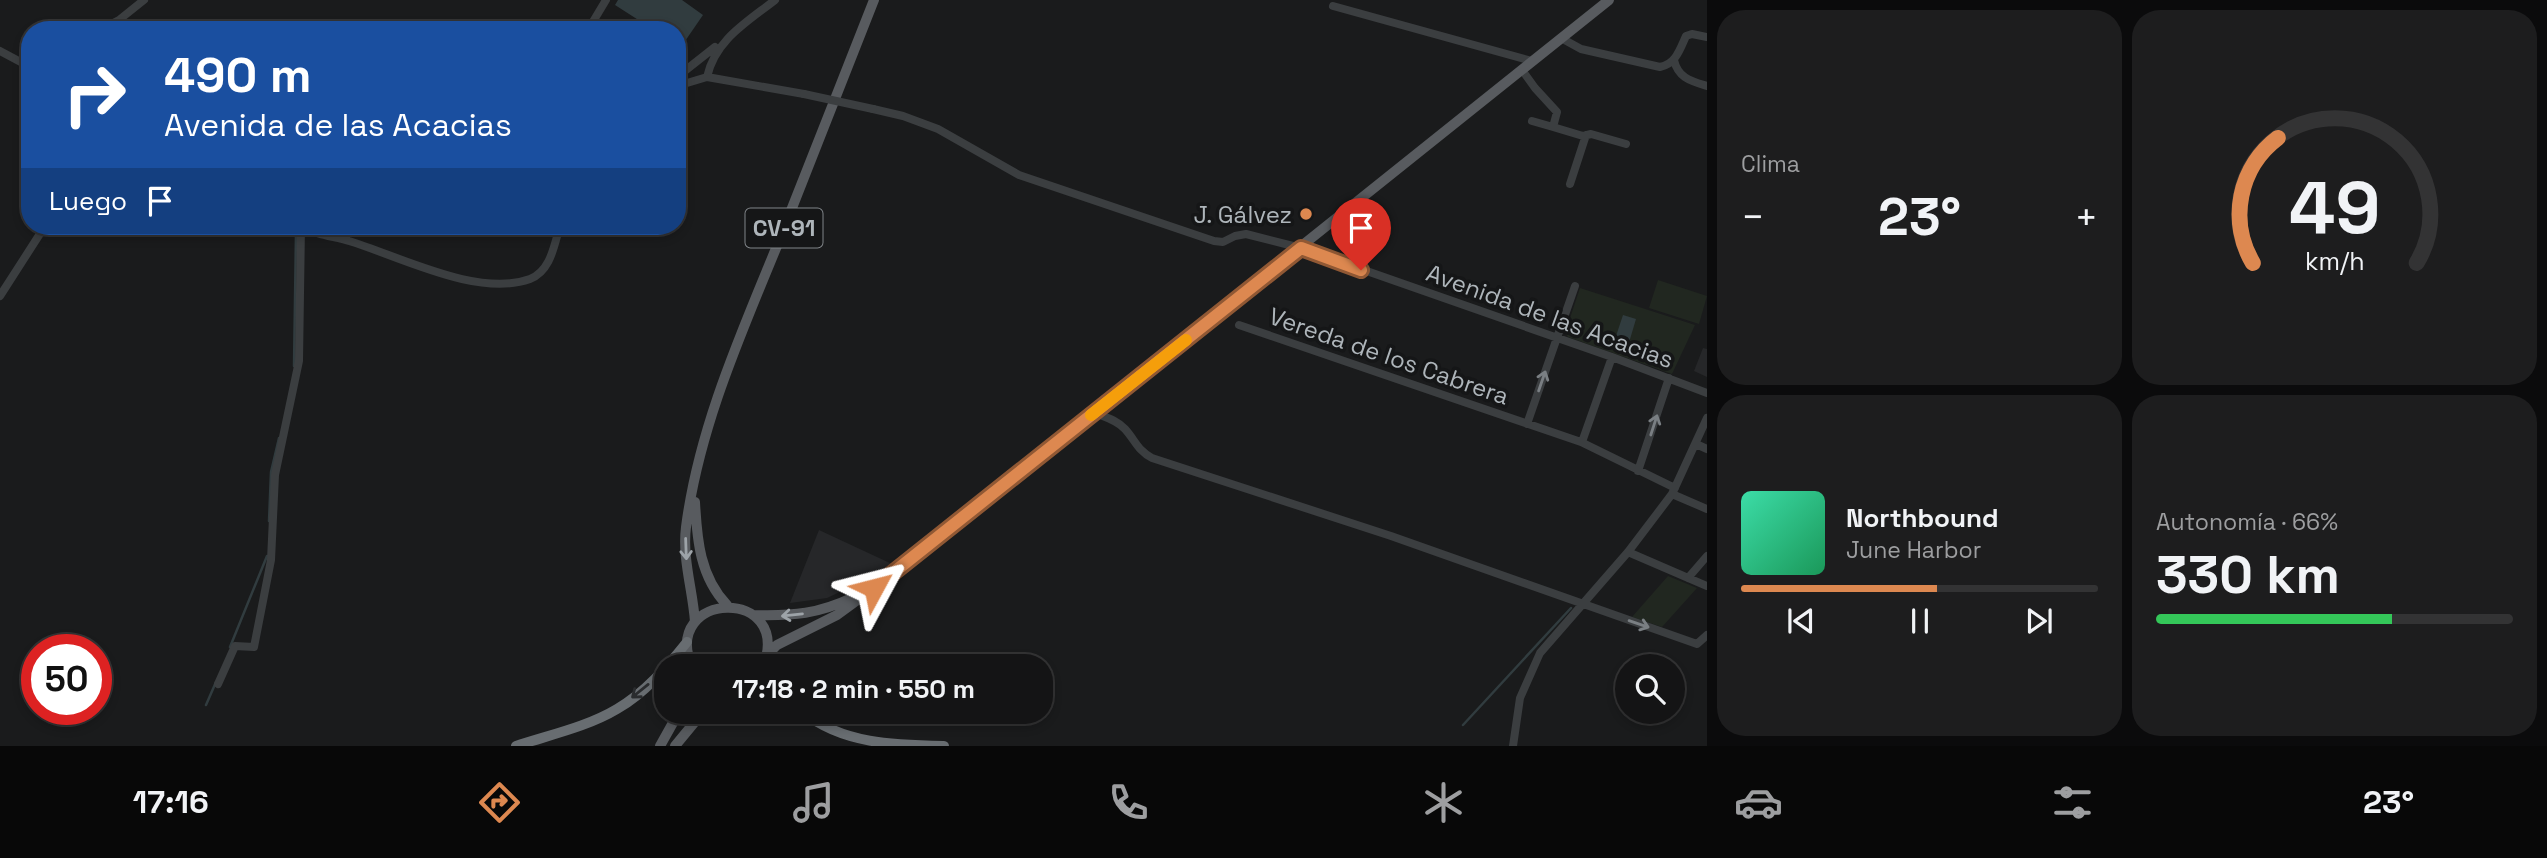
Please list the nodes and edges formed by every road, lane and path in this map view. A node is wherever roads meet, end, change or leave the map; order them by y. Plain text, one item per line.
1 (144, 0) edge
2 (606, 0) edge
3 (775, 0) edge
4 (874, 0) edge
5 (1609, 0) edge
6 (1333, 5) dead end
7 (117, 21) edge
8 (593, 21) edge
9 (1707, 37) edge
10 (1561, 38) junction
11 (723, 41) junction
12 (0, 51) edge
13 (1674, 60) junction
14 (1532, 61) junction
15 (21, 62) edge
16 (686, 70) edge
17 (1522, 70) junction
18 (707, 76) junction
19 (686, 83) edge
20 (1707, 86) edge
21 (1532, 121) dead end
22 (1553, 127) junction
23 (1586, 135) junction
24 (1626, 144) dead end
25 (1570, 184) dead end
26 (39, 235) edge
27 (303, 235) edge
28 (327, 235) edge
29 (556, 235) edge
30 (1301, 248) junction
31 (1575, 286) dead end
32 (0, 296) edge
33 (1239, 325) dead end
34 (1557, 338) junction
35 (1612, 357) junction
36 (1669, 379) junction
37 (1707, 393) edge
38 (1095, 413) junction
39 (1707, 418) edge
40 (1527, 424) junction
41 (1582, 442) junction
42 (1696, 444) junction
43 (1707, 449) edge
44 (699, 458) junction
45 (1638, 471) junction
46 (1673, 491) junction
47 (1707, 509) edge
48 (1628, 552) junction
49 (1707, 556) edge
50 (1688, 578) junction
51 (1707, 586) edge
52 (874, 588) junction
53 (1582, 605) junction
54 (727, 606) junction
55 (754, 615) junction
56 (695, 622) junction
57 (1707, 635) edge
58 (687, 642) junction
59 (687, 654) edge
60 (768, 654) joint
61 (218, 684) dead end
62 (672, 724) edge
63 (694, 724) edge
64 (823, 724) edge
65 (516, 746) edge
66 (660, 746) edge
67 (675, 746) edge
68 (944, 746) edge
69 (1513, 746) edge

1 - 7 street
2 - 8 street
3 - 11 street
4 - 44 main road, CV-91
5 - 10 main road
6 - 14 street
9 - 13 street
10 - 13 street
10 - 14 main road
11 - 16 street
11 - 18 street
12 - 15 street
13 - 20 street
14 - 17 main road
17 - 22 street
17 - 30 main road
18 - 19 street
18 - 30 street, Avenida de las Acacias, bridge
21 - 22 street
22 - 23 street
23 - 24 street
23 - 25 street
26 - 32 street
27 - 61 street
28 - 29 street
30 - 34 street, Avenida de las Acacias
30 - 38 main road
31 - 34 street
33 - 40 street, Vereda de los Cabrera
34 - 35 street, Avenida de las Acacias
40 -> 34 street
35 - 36 street, Avenida de las Acacias
35 - 41 street
36 - 37 street, Avenida de las Acacias
45 -> 36 street
38 - 52 main road
38 - 53 street
39 - 42 street
40 - 41 street, Vereda de los Cabrera
41 - 45 street, Vereda de los Cabrera
42 - 43 street
42 - 46 street
44 - 54 main road, CV-91
44 -> 56 main road, CV-91
45 - 46 street, Vereda de los Cabrera
46 - 47 street, Vereda de los Cabrera
46 - 48 street
48 - 50 street
48 - 53 street
49 - 50 street
50 - 51 street
52 -> 55 main road
52 - 60 main road
53 -> 57 street
53 - 69 street
54 - 55 main road
54 - 56 main road
55 - 60 main road
56 - 58 main road, CV-91
58 - 59 main road
58 -> 65 highway
62 - 66 main road
63 - 67 main road
64 - 68 highway

